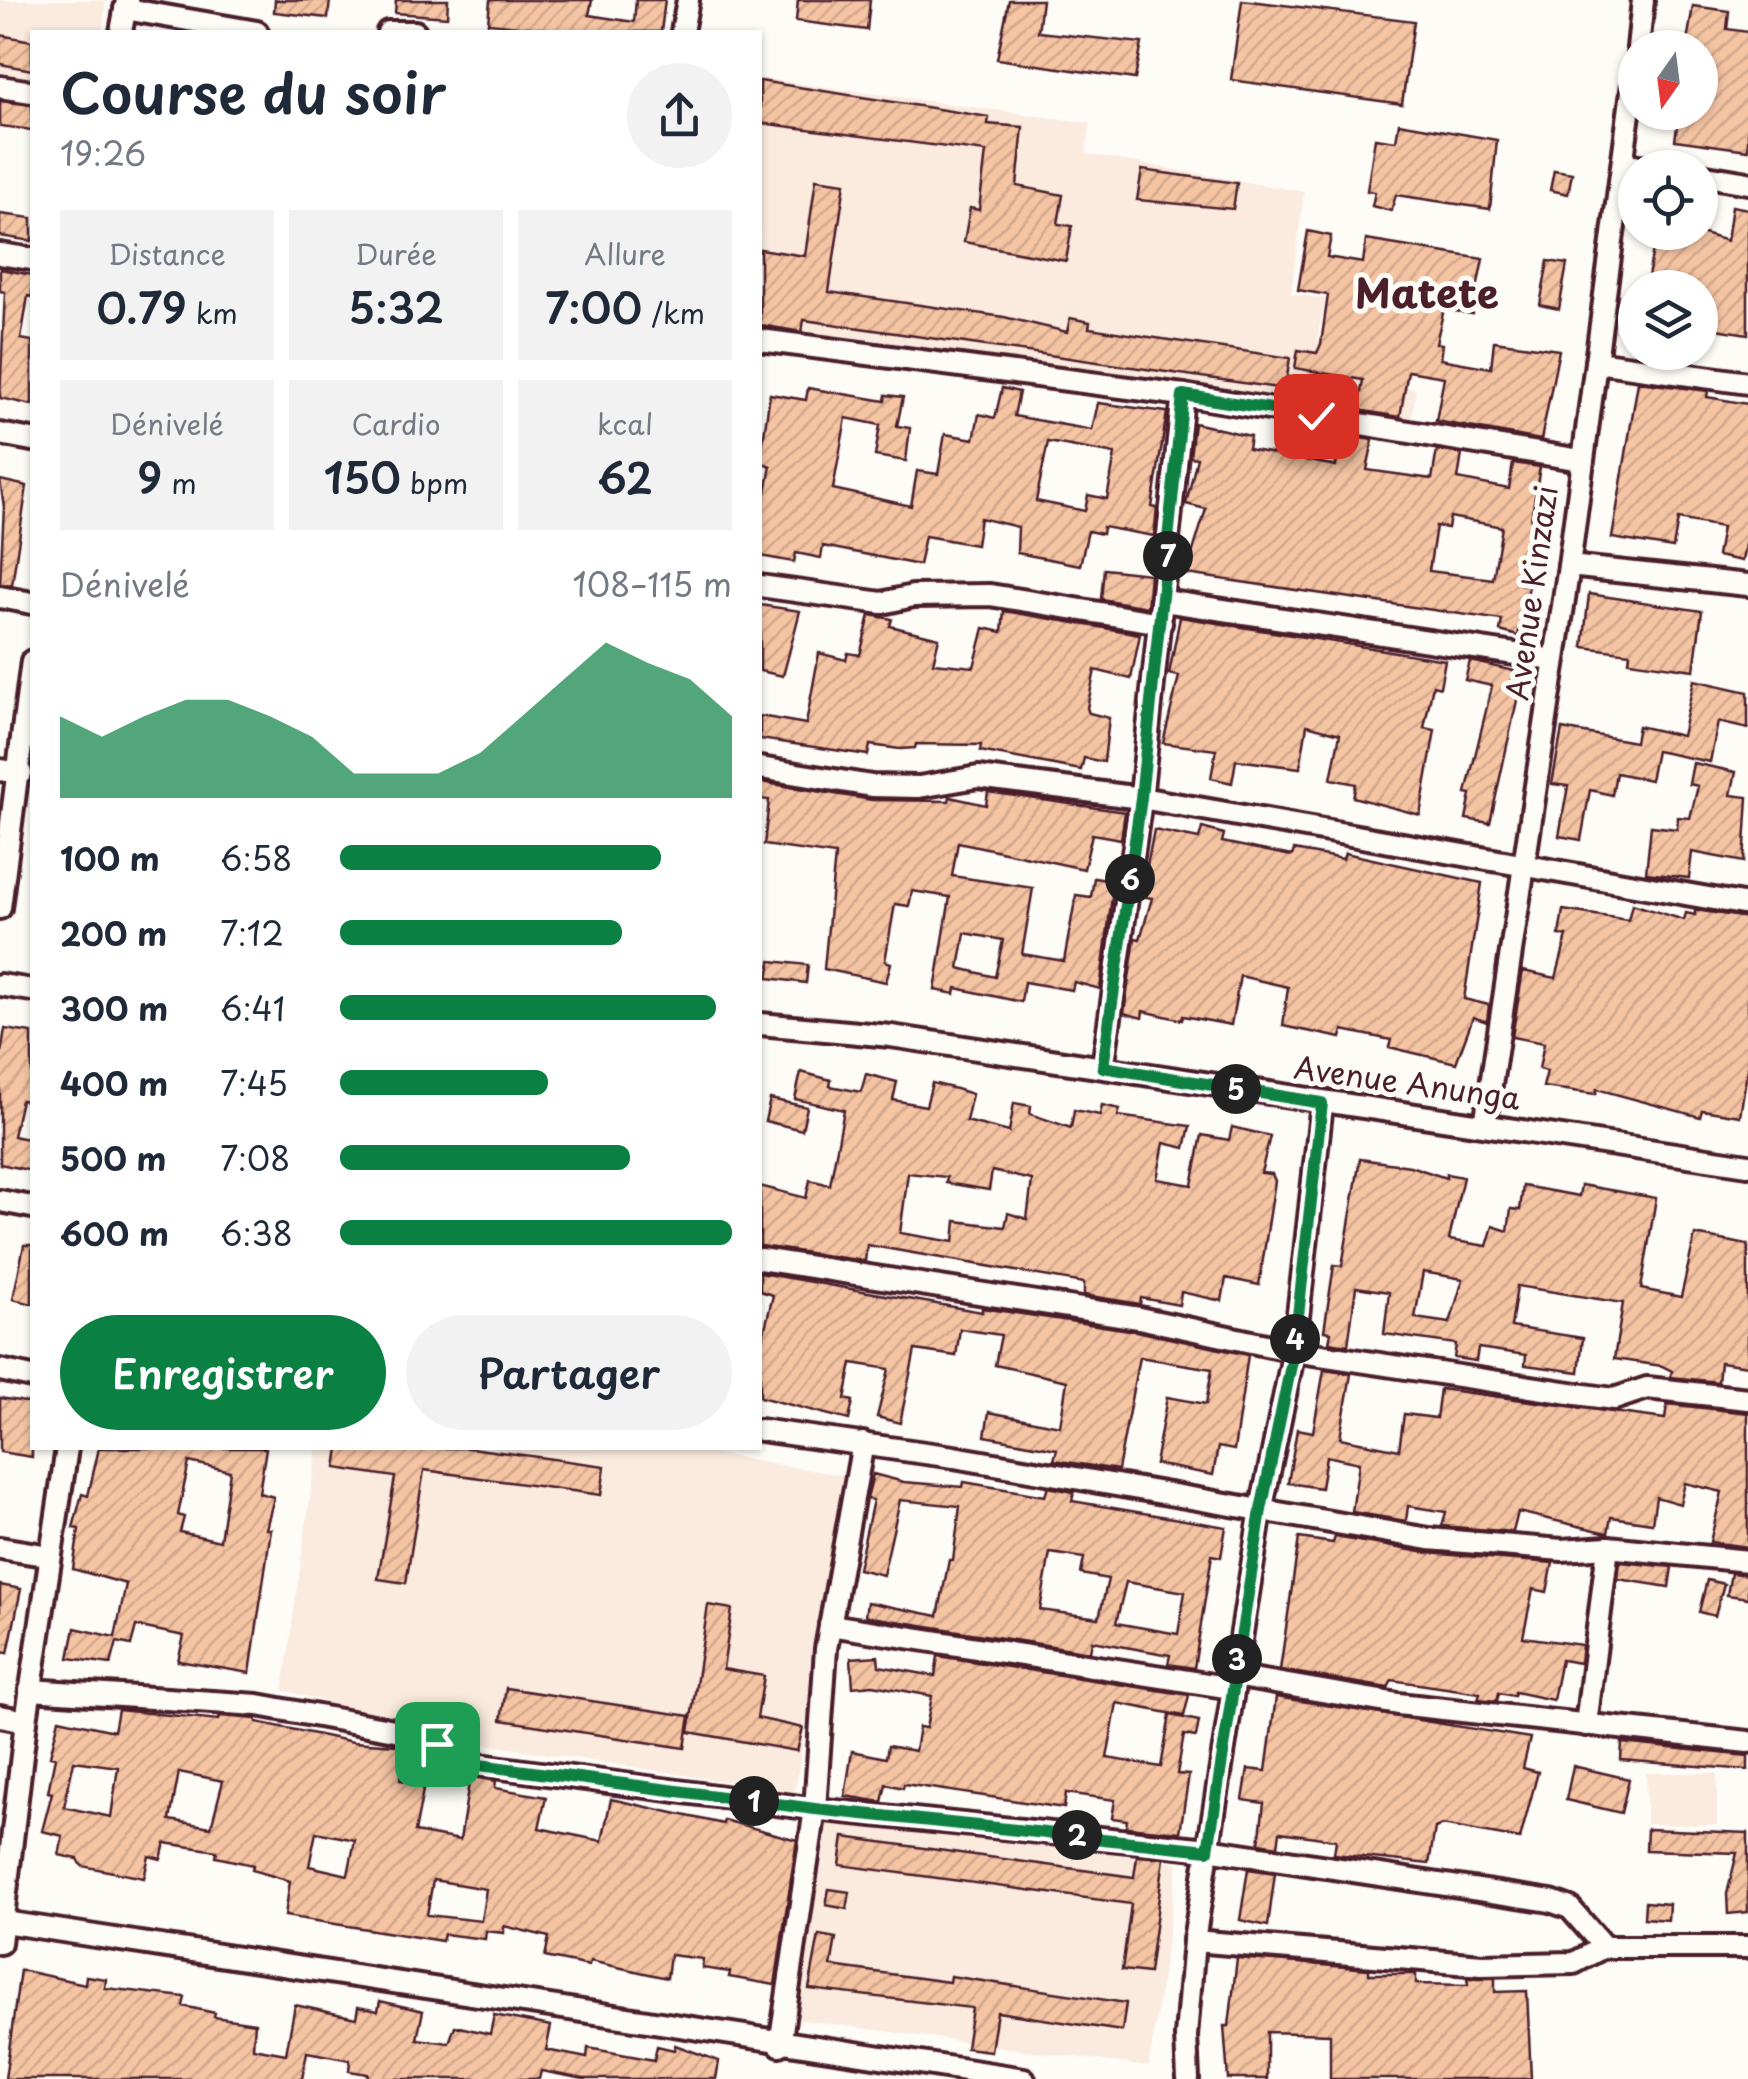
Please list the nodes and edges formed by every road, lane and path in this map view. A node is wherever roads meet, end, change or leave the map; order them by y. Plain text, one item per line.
1 (688, 0) edge
2 (1644, 0) edge
3 (126, 5) edge
4 (121, 30) edge
5 (247, 30) edge
6 (682, 30) edge
7 (1640, 30) edge
8 (0, 88) edge
9 (30, 92) edge
10 (1718, 178) edge
11 (1748, 183) edge
12 (1618, 200) edge
13 (0, 254) edge
14 (30, 259) edge
15 (762, 340) edge
16 (1596, 362) junction
17 (1748, 383) edge
18 (1183, 395) junction
19 (0, 434) edge
20 (30, 440) edge
21 (1582, 460) junction
22 (1568, 566) junction
23 (1748, 585) edge
24 (762, 586) edge
25 (0, 597) edge
26 (1164, 601) junction
27 (30, 603) edge
28 (1161, 624) junction
29 (1554, 660) junction
30 (29, 733) edge
31 (762, 768) edge
32 (10, 772) edge
33 (1141, 798) junction
34 (1522, 866) junction
35 (1748, 904) edge
36 (0, 908) edge
37 (0, 985) edge
38 (30, 990) edge
39 (762, 1024) edge
40 (1103, 1067) junction
41 (1322, 1103) junction
42 (1485, 1125) junction
43 (1748, 1164) edge
44 (0, 1200) edge
45 (30, 1206) edge
46 (762, 1259) edge
47 (1294, 1351) junction
48 (0, 1370) edge
49 (30, 1377) edge
50 (1748, 1399) edge
51 (762, 1430) edge
52 (863, 1444) junction
53 (66, 1450) edge
54 (1261, 1510) junction
55 (1608, 1547) junction
56 (0, 1548) edge
57 (50, 1556) junction
58 (1748, 1562) edge
59 (830, 1626) junction
60 (1233, 1682) junction
61 (30, 1690) junction
62 (0, 1716) edge
63 (26, 1721) junction
64 (1586, 1725) junction
65 (1748, 1742) edge
66 (815, 1809) junction
67 (1208, 1850) junction
68 (4, 1899) edge
69 (2, 1932) edge
70 (1194, 1941) junction
71 (1604, 1947) junction
72 (1748, 1947) edge
73 (780, 2045) junction
74 (1024, 2079) edge
75 (1188, 2079) edge

1 - 6 street
2 - 7 street
3 - 4 street
3 - 5 street
8 - 9 street
10 - 11 street
12 - 16 street, Avenue Kinzazi
13 - 14 street
15 - 18 street
16 - 17 street
16 - 21 street, Avenue Kinzazi
18 - 21 street
18 - 26 street
19 - 20 street
21 - 22 street, Avenue Kinzazi
22 - 23 street
22 - 29 street, Avenue Kinzazi
24 - 28 street
25 - 27 street
26 - 28 street
26 - 29 street
28 - 33 street
29 - 34 street, Avenue Kinzazi
30 - 32 street
31 - 33 street
32 - 36 street
33 - 34 street
33 - 40 street
34 - 35 street
34 - 42 street, Avenue Kinzazi
37 - 38 street
39 - 40 street, Avenue Anunga
40 - 41 street, Avenue Anunga
41 - 42 street, Avenue Anunga
41 - 47 street
42 - 43 street, Avenue Anunga
44 - 45 street
46 - 47 street
47 - 50 street
47 - 54 street
48 - 49 street
51 - 52 street
52 - 54 street
52 - 59 street
53 - 57 street
54 - 55 street
54 - 60 street
55 - 58 street
55 - 64 street
56 - 57 street
57 - 61 street
59 - 60 street
59 - 66 street
60 - 64 street
60 - 67 street
61 - 63 street
61 - 66 street
62 - 63 street
63 - 68 street
64 - 65 street
66 - 67 street
66 - 73 street
67 - 70 street
67 - 71 street
68 - 69 street
69 - 73 street
70 - 71 street
70 - 75 street
71 - 72 street
73 - 74 street

